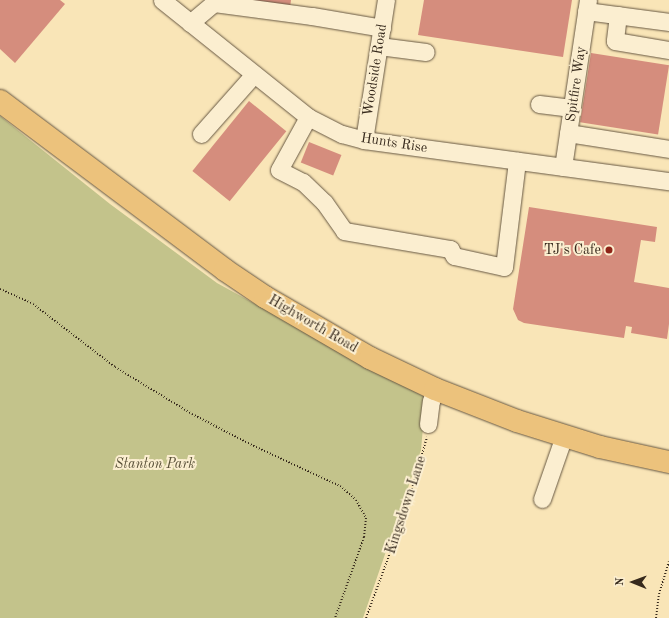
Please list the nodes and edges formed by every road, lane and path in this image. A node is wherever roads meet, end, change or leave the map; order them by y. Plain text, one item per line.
1 (162, 0) edge
2 (386, 0) edge
3 (587, 6) edge
4 (618, 15) junction
5 (669, 22) edge
6 (190, 23) junction
7 (382, 28) junction
8 (379, 46) junction
9 (669, 50) edge
10 (426, 52) dead end
11 (254, 74) junction
12 (0, 101) edge
13 (539, 104) dead end
14 (572, 108) junction
15 (308, 117) junction
16 (568, 133) junction
17 (201, 134) dead end
18 (364, 140) junction
19 (669, 149) edge
20 (517, 161) junction
21 (563, 167) junction
22 (667, 185) edge
23 (0, 289) edge
24 (435, 389) junction
25 (428, 424) joint
26 (564, 436) junction
27 (669, 462) edge
28 (542, 499) dead end
29 (669, 562) edge
30 (335, 618) edge
31 (366, 618) edge
32 (656, 618) edge

1 - 6 street, Hunts Rise
2 - 7 street, Woodside Road
3 - 4 street
3 - 14 street, Spitfire Way
4 - 5 street
4 - 9 street
6 - 7 street
6 - 11 street, Hunts Rise
7 - 8 street, Woodside Road
8 - 10 street
8 - 18 street, Woodside Road
11 - 15 street, Hunts Rise
11 - 17 street
12 - 24 main road, Highworth Road
13 - 14 street
14 - 16 street, Spitfire Way
15 - 18 street, Hunts Rise
15 - 20 street
16 - 19 street
16 - 21 street, Spitfire Way
18 - 20 street, Hunts Rise
20 - 21 street, Hunts Rise
21 - 22 street, Hunts Rise
23 - 30 path
24 - 25 street
24 - 26 main road, Highworth Road
25 - 31 path, Kingsdown Lane
26 - 27 main road, Highworth Road
26 - 28 street
29 - 32 path

